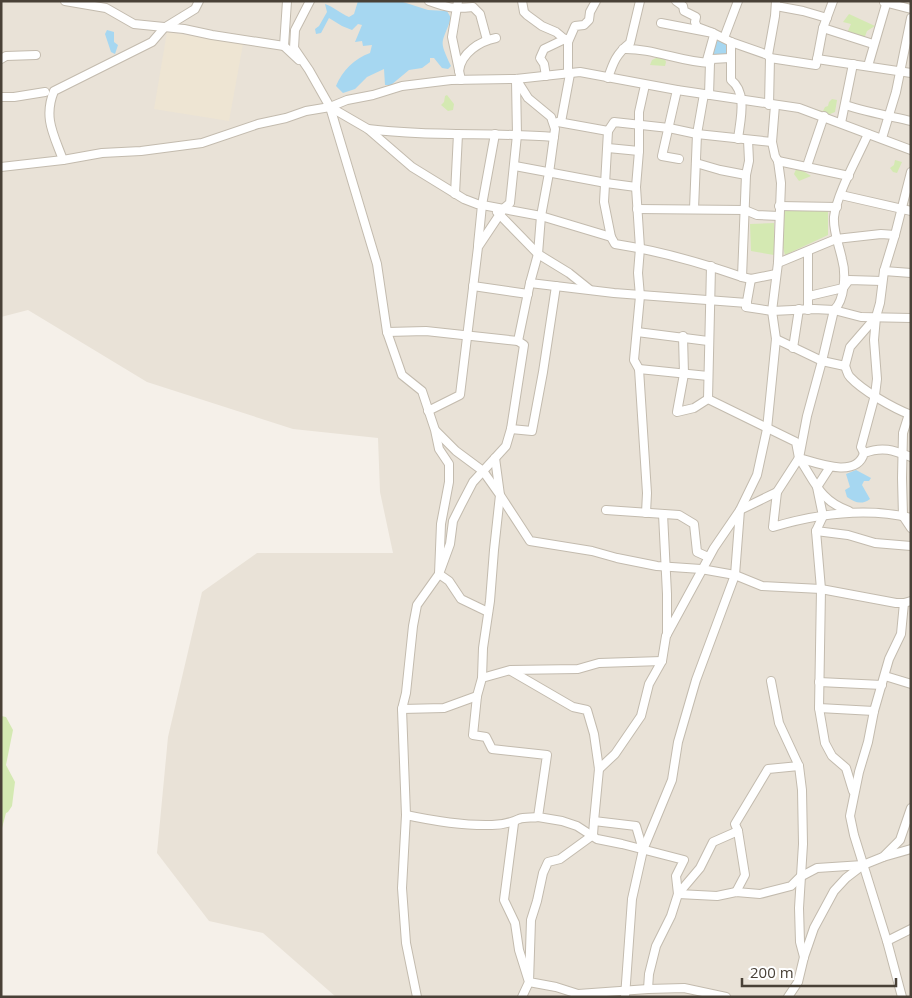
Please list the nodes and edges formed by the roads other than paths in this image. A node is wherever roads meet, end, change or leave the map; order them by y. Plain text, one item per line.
1 (65, 1) edge
2 (199, 1) edge
3 (287, 1) edge
4 (310, 1) edge
5 (429, 1) edge
6 (522, 1) edge
7 (596, 1) edge
8 (640, 1) edge
9 (676, 1) edge
10 (738, 1) edge
11 (806, 1) edge
12 (833, 1) edge
13 (885, 2) edge
14 (776, 4) edge
15 (458, 5) edge
16 (911, 10) edge
17 (804, 11) junction
18 (827, 18) junction
19 (911, 18) edge
20 (661, 24) dead end
21 (164, 28) junction
22 (823, 28) junction
23 (713, 32) junction
24 (496, 38) dead end
25 (487, 40) junction
26 (728, 40) junction
27 (566, 41) junction
28 (874, 44) junction
29 (284, 46) junction
30 (623, 49) junction
31 (36, 55) dead end
32 (769, 57) junction
33 (730, 58) junction
34 (1, 59) edge
35 (817, 59) junction
36 (710, 63) junction
37 (853, 64) junction
38 (868, 66) junction
39 (309, 70) junction
40 (458, 71) junction
41 (901, 72) junction
42 (911, 73) edge
43 (570, 74) junction
44 (546, 76) junction
45 (608, 78) junction
46 (516, 79) junction
47 (460, 80) junction
48 (645, 85) junction
49 (677, 90) junction
50 (45, 92) dead end
51 (707, 94) junction
52 (1, 97) edge
53 (742, 100) junction
54 (772, 105) junction
55 (844, 106) junction
56 (330, 107) junction
57 (824, 116) junction
58 (890, 116) junction
59 (552, 121) junction
60 (911, 121) edge
61 (561, 122) junction
62 (841, 123) junction
63 (638, 124) junction
64 (668, 128) junction
65 (368, 129) junction
66 (608, 131) junction
67 (458, 134) junction
68 (495, 134) junction
69 (697, 134) junction
70 (868, 134) junction
71 (518, 135) junction
72 (554, 136) junction
73 (882, 138) junction
74 (738, 139) junction
75 (748, 140) junction
76 (772, 142) junction
77 (608, 148) junction
78 (911, 150) edge
79 (639, 152) junction
80 (679, 159) dead end
81 (62, 160) junction
82 (778, 161) junction
83 (696, 163) junction
84 (515, 166) junction
85 (807, 166) junction
86 (1, 167) edge
87 (911, 172) edge
88 (549, 173) junction
89 (746, 175) junction
90 (849, 176) junction
91 (606, 183) junction
92 (636, 187) junction
93 (455, 194) junction
94 (841, 195) junction
95 (484, 205) junction
96 (779, 206) junction
97 (837, 207) junction
98 (694, 208) junction
99 (637, 209) junction
100 (902, 209) junction
101 (744, 210) junction
102 (911, 211) edge
103 (502, 212) junction
104 (541, 216) junction
105 (779, 216) junction
106 (895, 235) junction
107 (611, 237) junction
108 (836, 239) junction
109 (478, 247) junction
110 (640, 248) junction
111 (808, 252) junction
112 (538, 254) junction
113 (778, 263) junction
114 (711, 266) junction
115 (884, 271) junction
116 (911, 273) edge
117 (776, 274) junction
118 (742, 277) junction
119 (750, 279) junction
120 (882, 281) junction
121 (530, 283) junction
122 (472, 286) junction
123 (556, 286) junction
124 (843, 288) junction
125 (590, 291) junction
126 (528, 294) junction
127 (640, 296) junction
128 (809, 296) junction
129 (709, 300) junction
130 (747, 303) junction
131 (799, 309) junction
132 (772, 310) junction
133 (808, 310) junction
134 (834, 310) junction
135 (876, 317) junction
136 (911, 318) edge
137 (387, 332) junction
138 (636, 332) junction
139 (468, 335) junction
140 (683, 336) junction
141 (776, 339) junction
142 (518, 341) junction
143 (708, 341) junction
144 (793, 348) junction
145 (822, 361) junction
146 (845, 366) junction
147 (639, 369) junction
148 (684, 374) junction
149 (708, 376) junction
150 (875, 395) junction
151 (708, 399) junction
152 (428, 411) junction
153 (910, 415) edge
154 (510, 429) junction
155 (767, 429) junction
156 (435, 430) junction
157 (864, 453) junction
158 (902, 453) junction
159 (911, 457) edge
160 (495, 458) junction
161 (799, 458) junction
162 (830, 467) junction
163 (483, 472) junction
164 (817, 487) junction
165 (777, 492) junction
166 (500, 495) junction
167 (606, 510) dead end
168 (740, 510) junction
169 (853, 512) junction
170 (646, 513) junction
171 (663, 514) junction
172 (823, 516) junction
173 (907, 517) edge
174 (911, 528) edge
175 (816, 531) junction
176 (911, 546) edge
177 (708, 557) junction
178 (666, 566) junction
179 (701, 569) junction
180 (439, 574) junction
181 (734, 575) junction
182 (821, 589) junction
183 (908, 602) edge
184 (488, 612) junction
185 (666, 636) junction
186 (662, 660) junction
187 (510, 670) junction
188 (885, 676) junction
189 (482, 678) junction
190 (771, 681) dead end
191 (819, 682) junction
192 (911, 684) edge
193 (882, 685) junction
194 (477, 696) junction
195 (819, 708) junction
196 (402, 709) junction
197 (874, 710) junction
198 (799, 766) junction
199 (599, 769) junction
200 (854, 793) junction
201 (911, 808) edge
202 (406, 816) junction
203 (538, 818) junction
204 (594, 821) junction
205 (514, 822) junction
206 (738, 831) junction
207 (592, 835) junction
208 (911, 849) edge
209 (643, 850) junction
210 (883, 857) junction
211 (862, 865) junction
212 (800, 877) junction
213 (736, 892) junction
214 (678, 894) junction
215 (911, 928) edge
216 (887, 941) junction
217 (804, 957) junction
218 (529, 982) junction
219 (648, 989) junction
220 (625, 994) edge
221 (417, 997) edge
222 (522, 997) edge
223 (726, 997) edge
224 (788, 997) edge
225 (902, 997) edge

1 - 21 street
2 - 21 street
3 - 29 street
4 - 39 street
5 - 15 street
6 - 27 street
7 - 27 street
8 - 30 street
9 - 23 street
10 - 26 street
11 - 17 street
12 - 18 street
13 - 16 street
13 - 28 street
14 - 17 street
14 - 32 street
15 - 25 street
15 - 40 street
17 - 18 street
18 - 22 street
19 - 41 street
20 - 23 street
21 - 29 street
21 - 81 street
22 - 28 street
22 - 35 street
23 - 26 street
23 - 36 street
24 - 25 street
25 - 40 street
26 - 32 street
26 - 33 street
27 - 43 street
27 - 44 street
28 - 38 street
29 - 39 street
30 - 36 street
30 - 45 street
31 - 34 street
32 - 35 street
32 - 54 street
33 - 36 street
33 - 53 street
35 - 37 street
36 - 51 street
37 - 38 street
37 - 55 street
38 - 41 street
39 - 56 street
40 - 47 street
41 - 42 street
41 - 58 street
43 - 44 street
43 - 45 street
43 - 61 street
44 - 46 street
45 - 48 street
46 - 47 street
46 - 59 street
46 - 71 street
47 - 56 street
48 - 49 street
48 - 63 street
49 - 51 street
49 - 64 street
50 - 52 street
51 - 53 street
51 - 69 street
53 - 54 street
53 - 74 street
54 - 57 street
54 - 76 street
55 - 58 street
55 - 62 street
56 - 65 street
56 - 81 street
56 - 137 street
57 - 62 street
57 - 85 street
58 - 60 street
58 - 73 street
59 - 61 street
59 - 72 street
61 - 66 street
62 - 70 street
63 - 64 street
63 - 66 street
63 - 79 street
64 - 69 street
64 - 80 street
65 - 67 street
65 - 93 street
66 - 77 street
67 - 68 street
67 - 93 street
68 - 71 street
68 - 95 street
69 - 74 street
69 - 83 street
70 - 73 street
70 - 90 street
71 - 72 street
71 - 84 street
72 - 88 street
73 - 78 street
74 - 75 street
75 - 76 street
75 - 89 street
76 - 82 street
77 - 79 street
77 - 91 street
79 - 92 street
81 - 86 street
82 - 85 street
82 - 96 street
83 - 89 street
83 - 98 street
84 - 88 street
84 - 103 street
85 - 90 street
87 - 100 street
88 - 91 street
88 - 104 street
89 - 101 street
90 - 94 street
91 - 92 street
91 - 107 street
92 - 99 street
93 - 95 street
94 - 97 street
94 - 100 street
95 - 103 street
95 - 109 street
96 - 97 street
96 - 105 street
97 - 108 street
98 - 99 street
98 - 101 street
99 - 110 street
100 - 102 street
100 - 106 street
101 - 105 street
101 - 118 street
103 - 104 street
103 - 109 street
103 - 112 street
104 - 107 street
104 - 112 street
105 - 113 street
106 - 108 street
106 - 115 street
107 - 110 street
108 - 111 street
108 - 124 street
109 - 122 street
110 - 114 street
110 - 127 street
111 - 113 street
111 - 128 street
112 - 121 street
112 - 125 street
113 - 117 street
114 - 118 street
114 - 129 street
115 - 116 street
115 - 120 street
117 - 119 street
117 - 132 street
118 - 119 street
119 - 130 street
120 - 124 street
120 - 135 street
121 - 123 street
121 - 126 street
122 - 126 street
122 - 139 street
123 - 125 street
123 - 154 street
124 - 128 street
124 - 134 street
125 - 127 street
126 - 142 street
127 - 129 street
127 - 138 street
128 - 133 street
129 - 130 street
129 - 143 street
130 - 132 street
131 - 132 street
131 - 133 street
131 - 144 street
132 - 141 street
133 - 134 street
134 - 135 street
134 - 145 street
135 - 136 street
135 - 146 street
135 - 150 street
137 - 139 street
137 - 152 street
138 - 140 street
138 - 147 street
139 - 142 street
139 - 152 street
140 - 143 street
140 - 148 street
141 - 144 street
141 - 155 street
142 - 154 street
143 - 149 street
144 - 145 street
145 - 146 street
145 - 161 street
146 - 150 street
147 - 148 street
147 - 170 street
148 - 149 street
148 - 151 street
149 - 151 street
150 - 153 street
150 - 157 street
151 - 155 street
152 - 156 street
153 - 158 street
154 - 160 street
155 - 161 street
155 - 168 street
156 - 163 street
156 - 180 street
157 - 158 street
157 - 162 street
158 - 159 street
158 - 173 street
160 - 163 street
160 - 166 street
161 - 162 street
161 - 164 street
161 - 165 street
162 - 164 street
163 - 166 street
163 - 180 street
164 - 169 street
164 - 172 street
165 - 168 street
165 - 172 street
166 - 178 street
166 - 184 street
167 - 170 street
168 - 177 street
168 - 181 street
169 - 172 street
169 - 173 street
170 - 171 street
171 - 177 street
171 - 178 street
172 - 175 street
173 - 174 street
175 - 176 street
175 - 182 street
177 - 179 street
178 - 179 street
178 - 185 street
179 - 181 street
179 - 185 street
180 - 184 street
180 - 196 street
181 - 182 street
181 - 209 street
182 - 183 street
182 - 191 street
183 - 188 street
184 - 189 street
185 - 186 street
186 - 187 street
186 - 199 street
187 - 189 street
187 - 199 street
188 - 192 street
188 - 193 street
189 - 194 street
190 - 198 street
191 - 193 street
191 - 195 street
193 - 197 street
194 - 196 street
194 - 203 street
195 - 197 street
195 - 200 street
196 - 202 street
197 - 200 street
198 - 206 street
198 - 212 street
199 - 204 street
200 - 211 street
201 - 210 street
202 - 205 street
202 - 221 street
203 - 205 street
203 - 207 street
204 - 207 street
204 - 209 street
205 - 218 street
206 - 213 street
206 - 214 street
207 - 209 street
207 - 218 street
208 - 210 street
209 - 214 street
209 - 220 street
210 - 211 street
211 - 212 street
211 - 216 street
211 - 217 street
212 - 213 street
212 - 217 street
213 - 214 street
214 - 219 street
215 - 216 street
216 - 225 street
217 - 224 street
218 - 220 street
218 - 222 street
219 - 220 street
219 - 223 street

